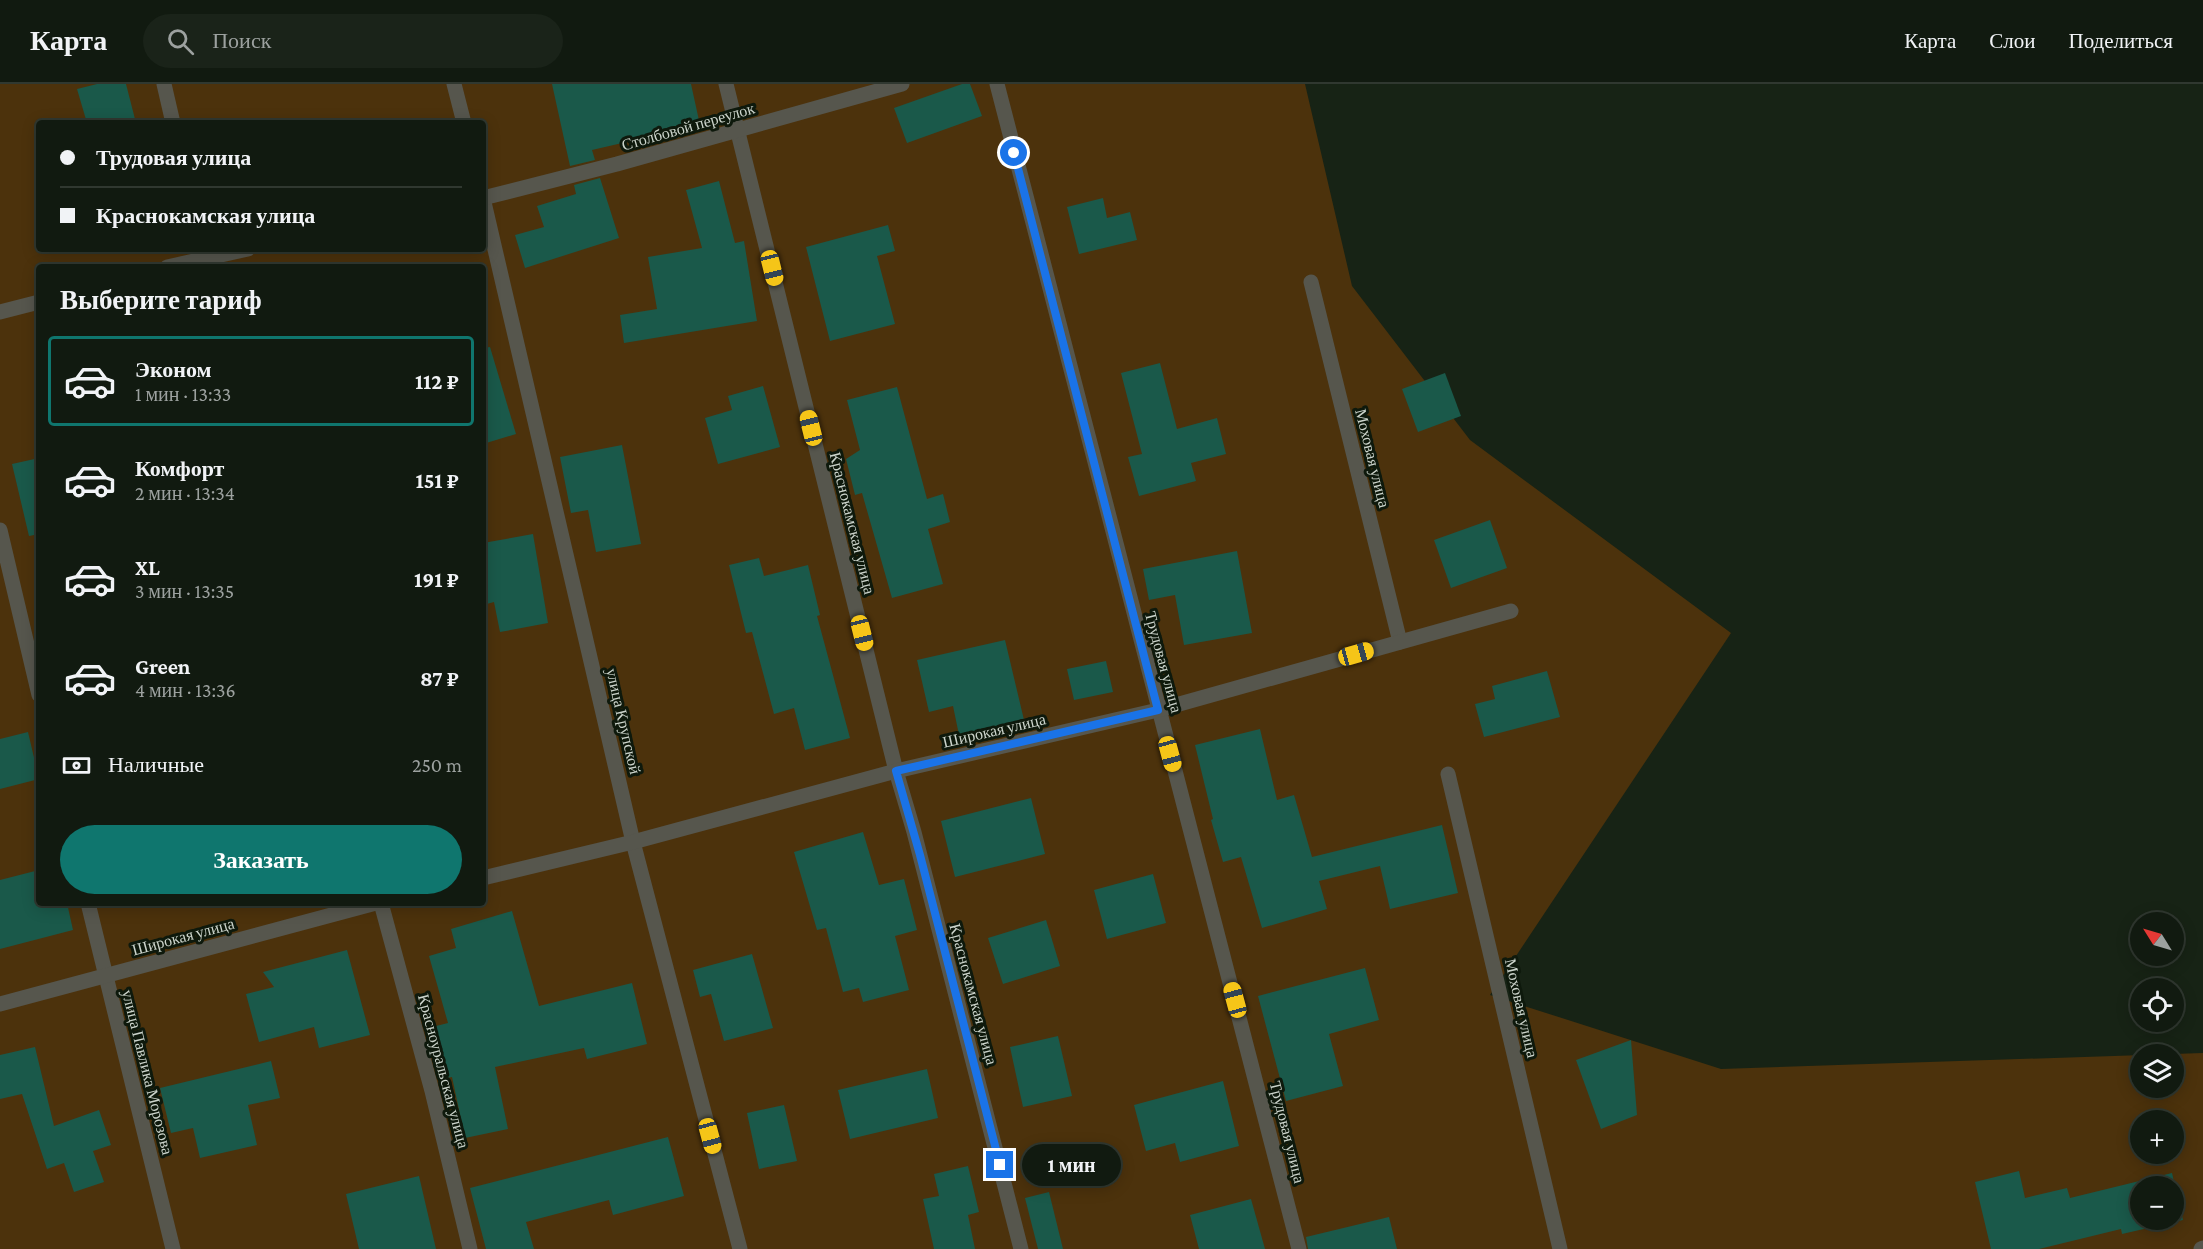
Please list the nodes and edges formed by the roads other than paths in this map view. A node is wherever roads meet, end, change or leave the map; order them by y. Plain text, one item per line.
1 (164, 84) edge
2 (454, 84) edge
3 (726, 84) edge
4 (902, 84) edge
5 (997, 84) edge
6 (172, 120) edge
7 (463, 120) edge
8 (738, 131) junction
9 (486, 197) edge
10 (486, 211) edge
11 (234, 252) edge
12 (206, 258) edge
13 (180, 264) edge
14 (1311, 282) dead end
15 (36, 303) edge
16 (0, 312) edge
17 (0, 530) edge
18 (1511, 611) dead end
19 (1400, 642) junction
20 (36, 682) edge
21 (1158, 710) junction
22 (896, 771) junction
23 (1448, 774) dead end
24 (633, 842) junction
25 (486, 877) edge
26 (89, 906) edge
27 (365, 906) edge
28 (382, 906) edge
29 (105, 976) junction
30 (0, 1004) edge
31 (173, 1249) edge
32 (470, 1249) edge
33 (740, 1249) edge
34 (1021, 1249) edge
35 (1299, 1249) edge
36 (1560, 1249) edge

1 - 6 street
2 - 7 street
3 - 8 street, Краснокамская улица
4 - 8 street, Столбовой переулок
5 - 21 street, Трудовая улица
8 - 9 street, Столбовой переулок
8 - 22 street, Краснокамская улица
10 - 24 street, улица Крупской
11 - 12 street
12 - 13 street
14 - 19 street, Моховая улица
15 - 16 street
17 - 20 street
18 - 19 street, Широкая улица
19 - 21 street, Широкая улица
21 - 22 street, Широкая улица
21 - 35 street, Трудовая улица
22 - 24 street, Широкая улица
22 - 34 street, Краснокамская улица
23 - 36 street, Моховая улица
24 - 25 street, Широкая улица
24 - 33 street, улица Крупской
26 - 29 street, улица Павлика Морозова
27 - 29 street, Широкая улица
28 - 32 street, Красноуральская улица
29 - 30 street, Широкая улица
29 - 31 street, улица Павлика Морозова

